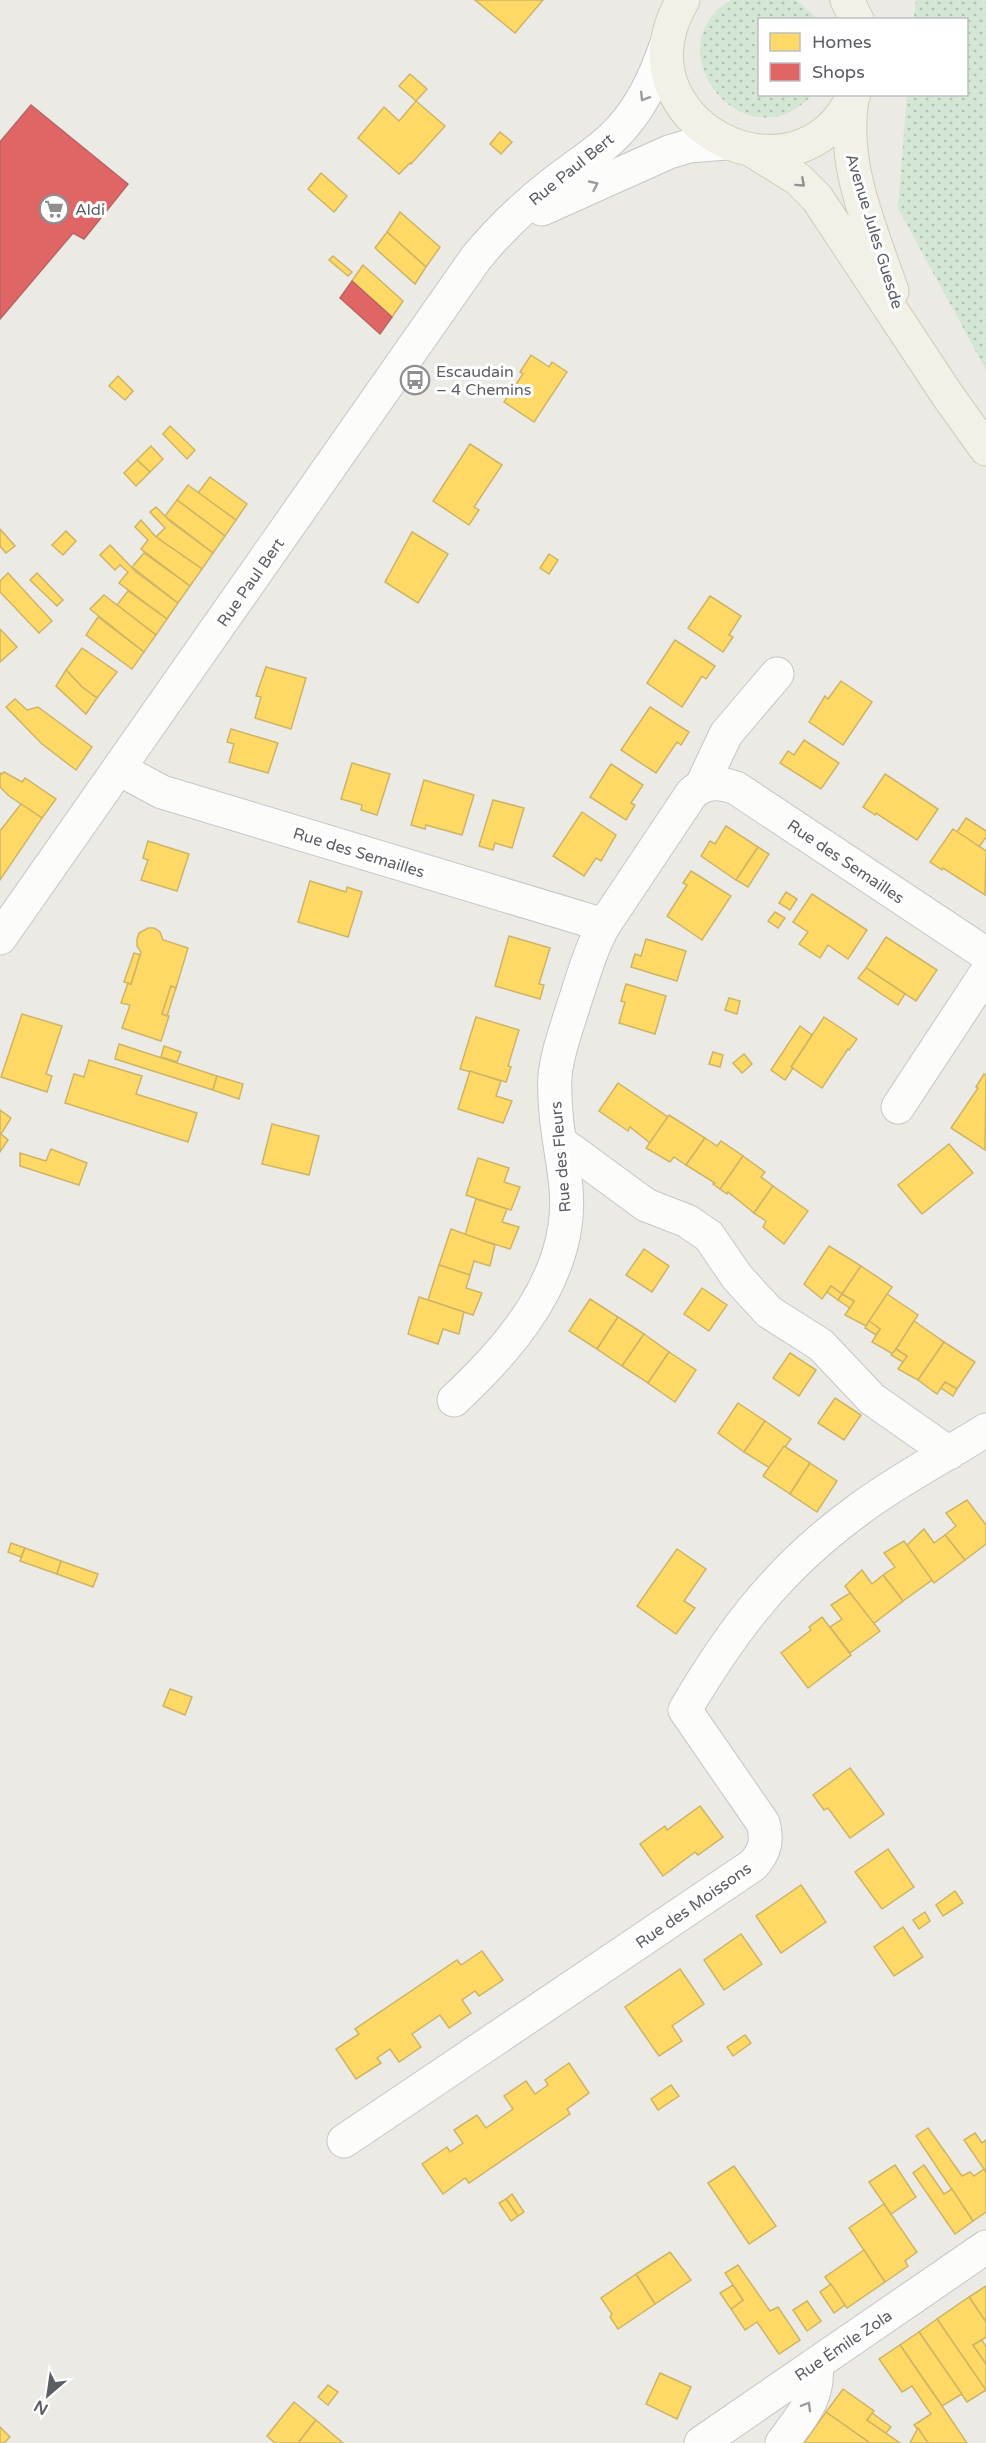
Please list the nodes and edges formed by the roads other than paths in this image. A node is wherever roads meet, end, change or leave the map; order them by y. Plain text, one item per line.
1 (847, 0) edge
2 (865, 0) edge
3 (673, 16) edge
4 (856, 18) edge
5 (862, 18) edge
6 (853, 97) edge
7 (740, 147) junction
8 (503, 227) junction
9 (904, 327) junction
10 (986, 449) edge
11 (777, 674) dead end
12 (119, 769) junction
13 (702, 785) junction
14 (604, 925) junction
15 (0, 938) edge
16 (986, 954) edge
17 (986, 973) edge
18 (898, 1107) dead end
19 (560, 1142) junction
20 (454, 1400) dead end
21 (986, 1430) edge
22 (949, 1453) junction
23 (344, 2141) dead end
24 (986, 2247) edge
25 (816, 2364) junction
26 (701, 2443) edge
27 (782, 2443) edge

1 - 4 main road
2 - 5 main road
3 - 7 main road, Avenue Jules Guesde
3 -> 8 street, Rue Paul Bert
6 - 7 main road
6 - 9 main road, Avenue Jules Guesde
8 -> 7 street, Rue Paul Bert
7 -> 9 main road, Avenue Jules Guesde
8 - 12 street, Rue Paul Bert
9 - 10 main road, Avenue Jules Guesde
11 - 13 street
12 - 14 street, Rue des Semailles
12 - 15 street, Rue Paul Bert
13 - 14 street
13 - 16 street, Rue des Semailles
14 - 19 street, Rue des Fleurs
17 - 18 street
19 - 20 street, Rue des Fleurs
19 - 22 street
21 - 22 street, Rue des Moissons
22 - 23 street, Rue des Moissons
24 - 25 street, Rue Émile Zola
25 - 26 street, Rue Émile Zola
27 -> 25 street

